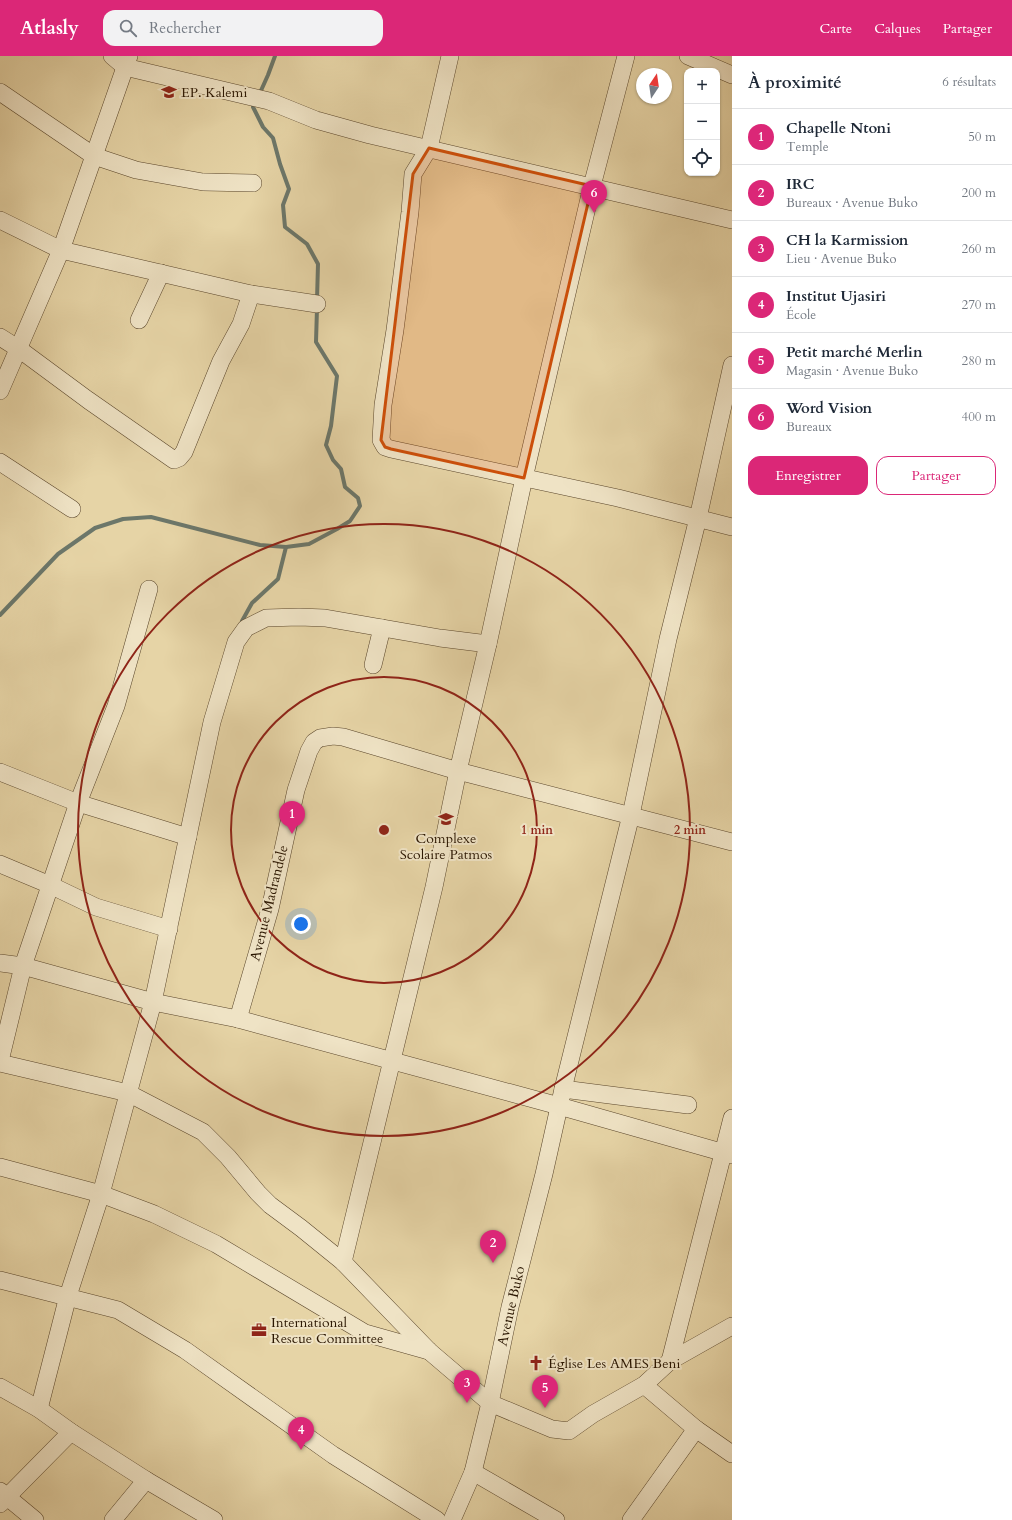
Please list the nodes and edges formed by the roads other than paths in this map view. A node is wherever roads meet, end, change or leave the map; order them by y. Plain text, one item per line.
1 (112, 56) edge
2 (450, 56) edge
3 (626, 56) edge
4 (688, 56) edge
5 (127, 61) edge
6 (732, 75) edge
7 (0, 92) edge
8 (429, 148) junction
9 (94, 156) junction
10 (253, 183) dead end
11 (592, 186) junction
12 (0, 220) edge
13 (732, 220) edge
14 (61, 250) junction
15 (161, 273) junction
16 (250, 294) junction
17 (317, 304) dead end
18 (139, 320) dead end
19 (0, 337) edge
20 (18, 349) junction
21 (732, 365) edge
22 (0, 391) edge
23 (0, 462) edge
24 (524, 478) junction
25 (72, 509) dead end
26 (698, 518) junction
27 (732, 527) edge
28 (148, 589) dead end
29 (382, 628) junction
30 (488, 644) junction
31 (373, 665) dead end
32 (458, 771) junction
33 (0, 772) edge
34 (78, 803) junction
35 (631, 815) junction
36 (188, 837) junction
37 (732, 842) edge
38 (0, 864) edge
39 (50, 885) junction
40 (169, 929) junction
41 (0, 963) edge
42 (23, 966) junction
43 (153, 1002) junction
44 (238, 1019) junction
45 (0, 1062) edge
46 (393, 1062) junction
47 (563, 1089) junction
48 (128, 1093) junction
49 (688, 1105) dead end
50 (559, 1106) junction
51 (732, 1118) edge
52 (728, 1153) edge
53 (0, 1167) edge
54 (101, 1194) junction
55 (344, 1262) junction
56 (0, 1280) edge
57 (68, 1296) junction
58 (732, 1326) edge
59 (429, 1351) junction
60 (670, 1361) junction
61 (644, 1385) junction
62 (0, 1387) edge
63 (490, 1403) junction
64 (39, 1409) junction
65 (696, 1429) junction
66 (71, 1432) junction
67 (732, 1454) edge
68 (473, 1472) junction
69 (146, 1480) junction
70 (2, 1497) edge
71 (35, 1520) edge
72 (113, 1520) edge
73 (214, 1520) edge
74 (437, 1520) edge
75 (452, 1520) edge
76 (556, 1520) edge
77 (631, 1520) edge

1 - 5 street
2 - 8 street
3 - 11 street
4 - 6 street
5 - 8 street
5 - 9 street
7 - 9 street
8 - 11 street
8 - 24 street
9 - 10 street
9 - 14 street
11 - 13 street
11 - 24 street
12 - 14 street
14 - 15 street
14 - 20 street
15 - 16 street
15 - 18 street
16 - 17 street
16 - 20 street
19 - 20 street
20 - 22 street
21 - 26 street, Avenue Buko
23 - 25 street
24 - 26 street
24 - 30 street
26 - 27 street
26 - 35 street, Avenue Buko
28 - 34 street
29 - 30 street
29 - 31 street
29 - 36 street
30 - 32 street
32 - 35 street
32 - 44 street, Avenue Madrandele
32 - 46 street
33 - 34 street
34 - 36 street
34 - 39 street
35 - 37 street
35 - 47 street, Avenue Buko
36 - 40 street
38 - 39 street
39 - 40 street
39 - 42 street
40 - 43 street
41 - 42 street
42 - 43 street
42 - 45 street
43 - 44 street
43 - 48 street
44 - 46 street
45 - 48 street
46 - 50 street
46 - 55 street
47 - 49 street
47 - 50 street, Avenue Buko
48 - 54 street
48 - 55 street
50 - 52 street
50 - 63 street, Avenue Buko
51 - 52 street
52 - 60 street
53 - 54 street
54 - 57 street
54 - 59 street
55 - 59 street
56 - 57 street
57 - 64 street
57 - 74 street
58 - 60 street
59 - 63 street
60 - 61 street
61 - 63 street
61 - 65 street
62 - 64 street
63 - 68 street, Avenue Buko
64 - 66 street
65 - 67 street
65 - 77 street
66 - 69 street
66 - 70 street
68 - 75 street, Avenue Buko
68 - 76 street
69 - 72 street
69 - 73 street
70 - 71 street

